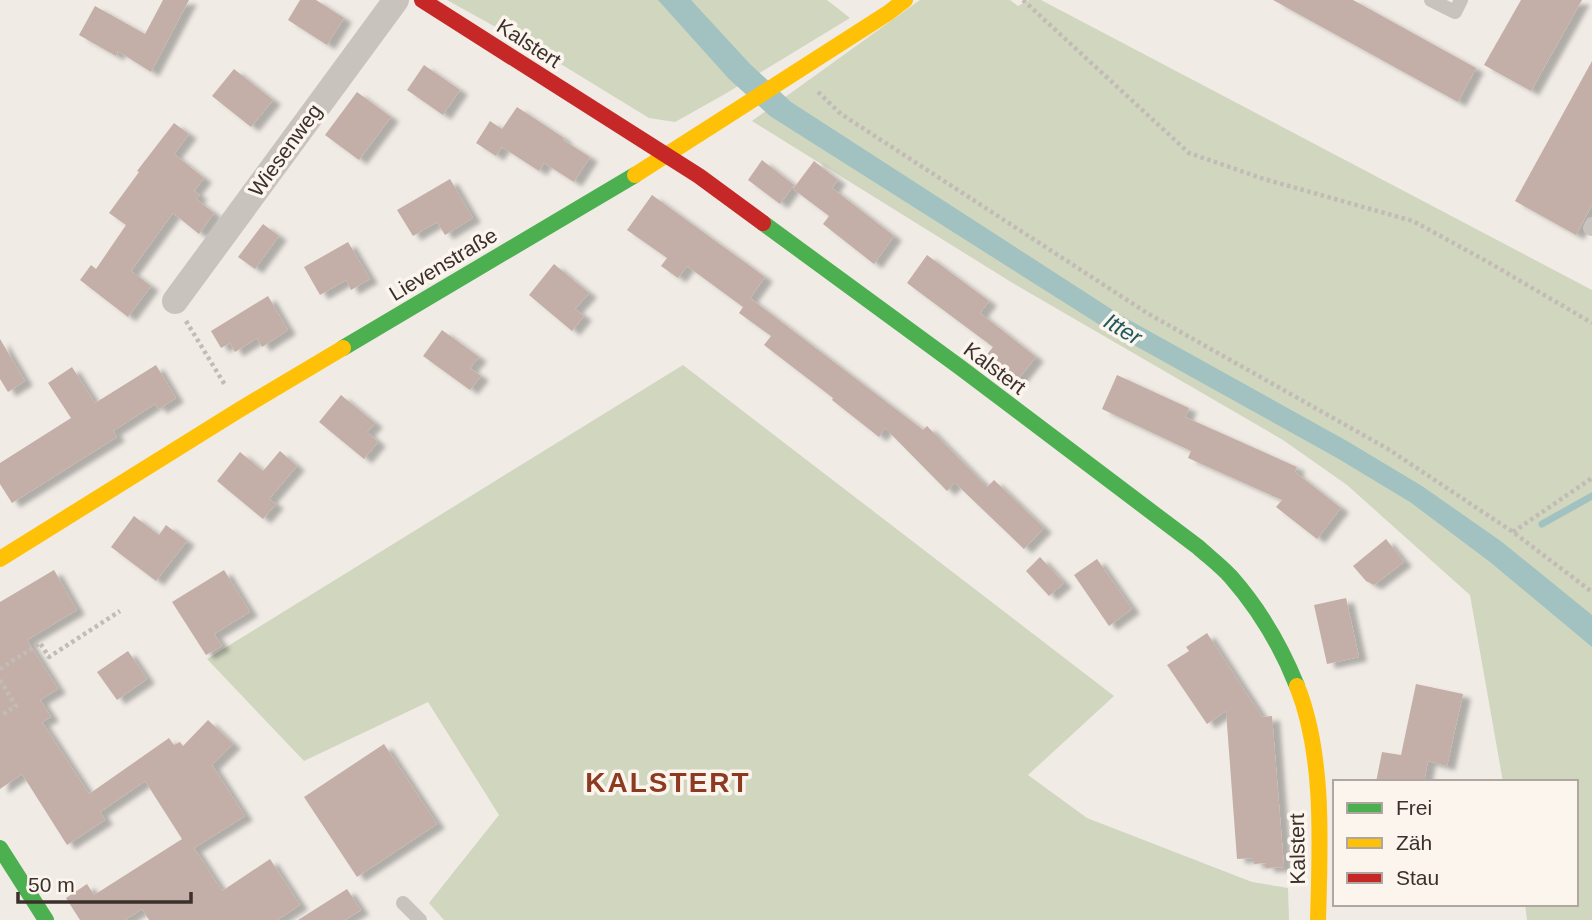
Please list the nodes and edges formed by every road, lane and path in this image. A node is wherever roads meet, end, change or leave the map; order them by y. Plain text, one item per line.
1 (396, 0) edge
2 (422, 0) edge
3 (905, 0) edge
4 (1023, 0) edge
5 (1431, 0) edge
6 (1461, 0) edge
7 (815, 90) dead end
8 (666, 156) junction
9 (175, 301) joint
10 (1592, 323) edge
11 (231, 395) dead end
12 (1592, 478) edge
13 (1514, 532) junction
14 (0, 559) edge
15 (1592, 592) edge
16 (120, 611) dead end
17 (0, 669) edge
18 (0, 680) edge
19 (2, 715) dead end
20 (0, 848) edge
21 (403, 903) dead end
22 (46, 920) edge
23 (420, 920) edge
24 (1318, 920) edge

1 - 9 street, Wiesenweg
2 - 8 street, Kalstert
3 - 8 street, Lievenstraße
4 - 10 path
5 - 6 lane
7 - 13 path
8 - 14 street, Lievenstraße
8 - 24 street, Kalstert
9 - 11 path
12 - 13 path
13 - 15 path
16 - 17 path
18 - 19 path
20 - 22 street
21 - 23 lane

